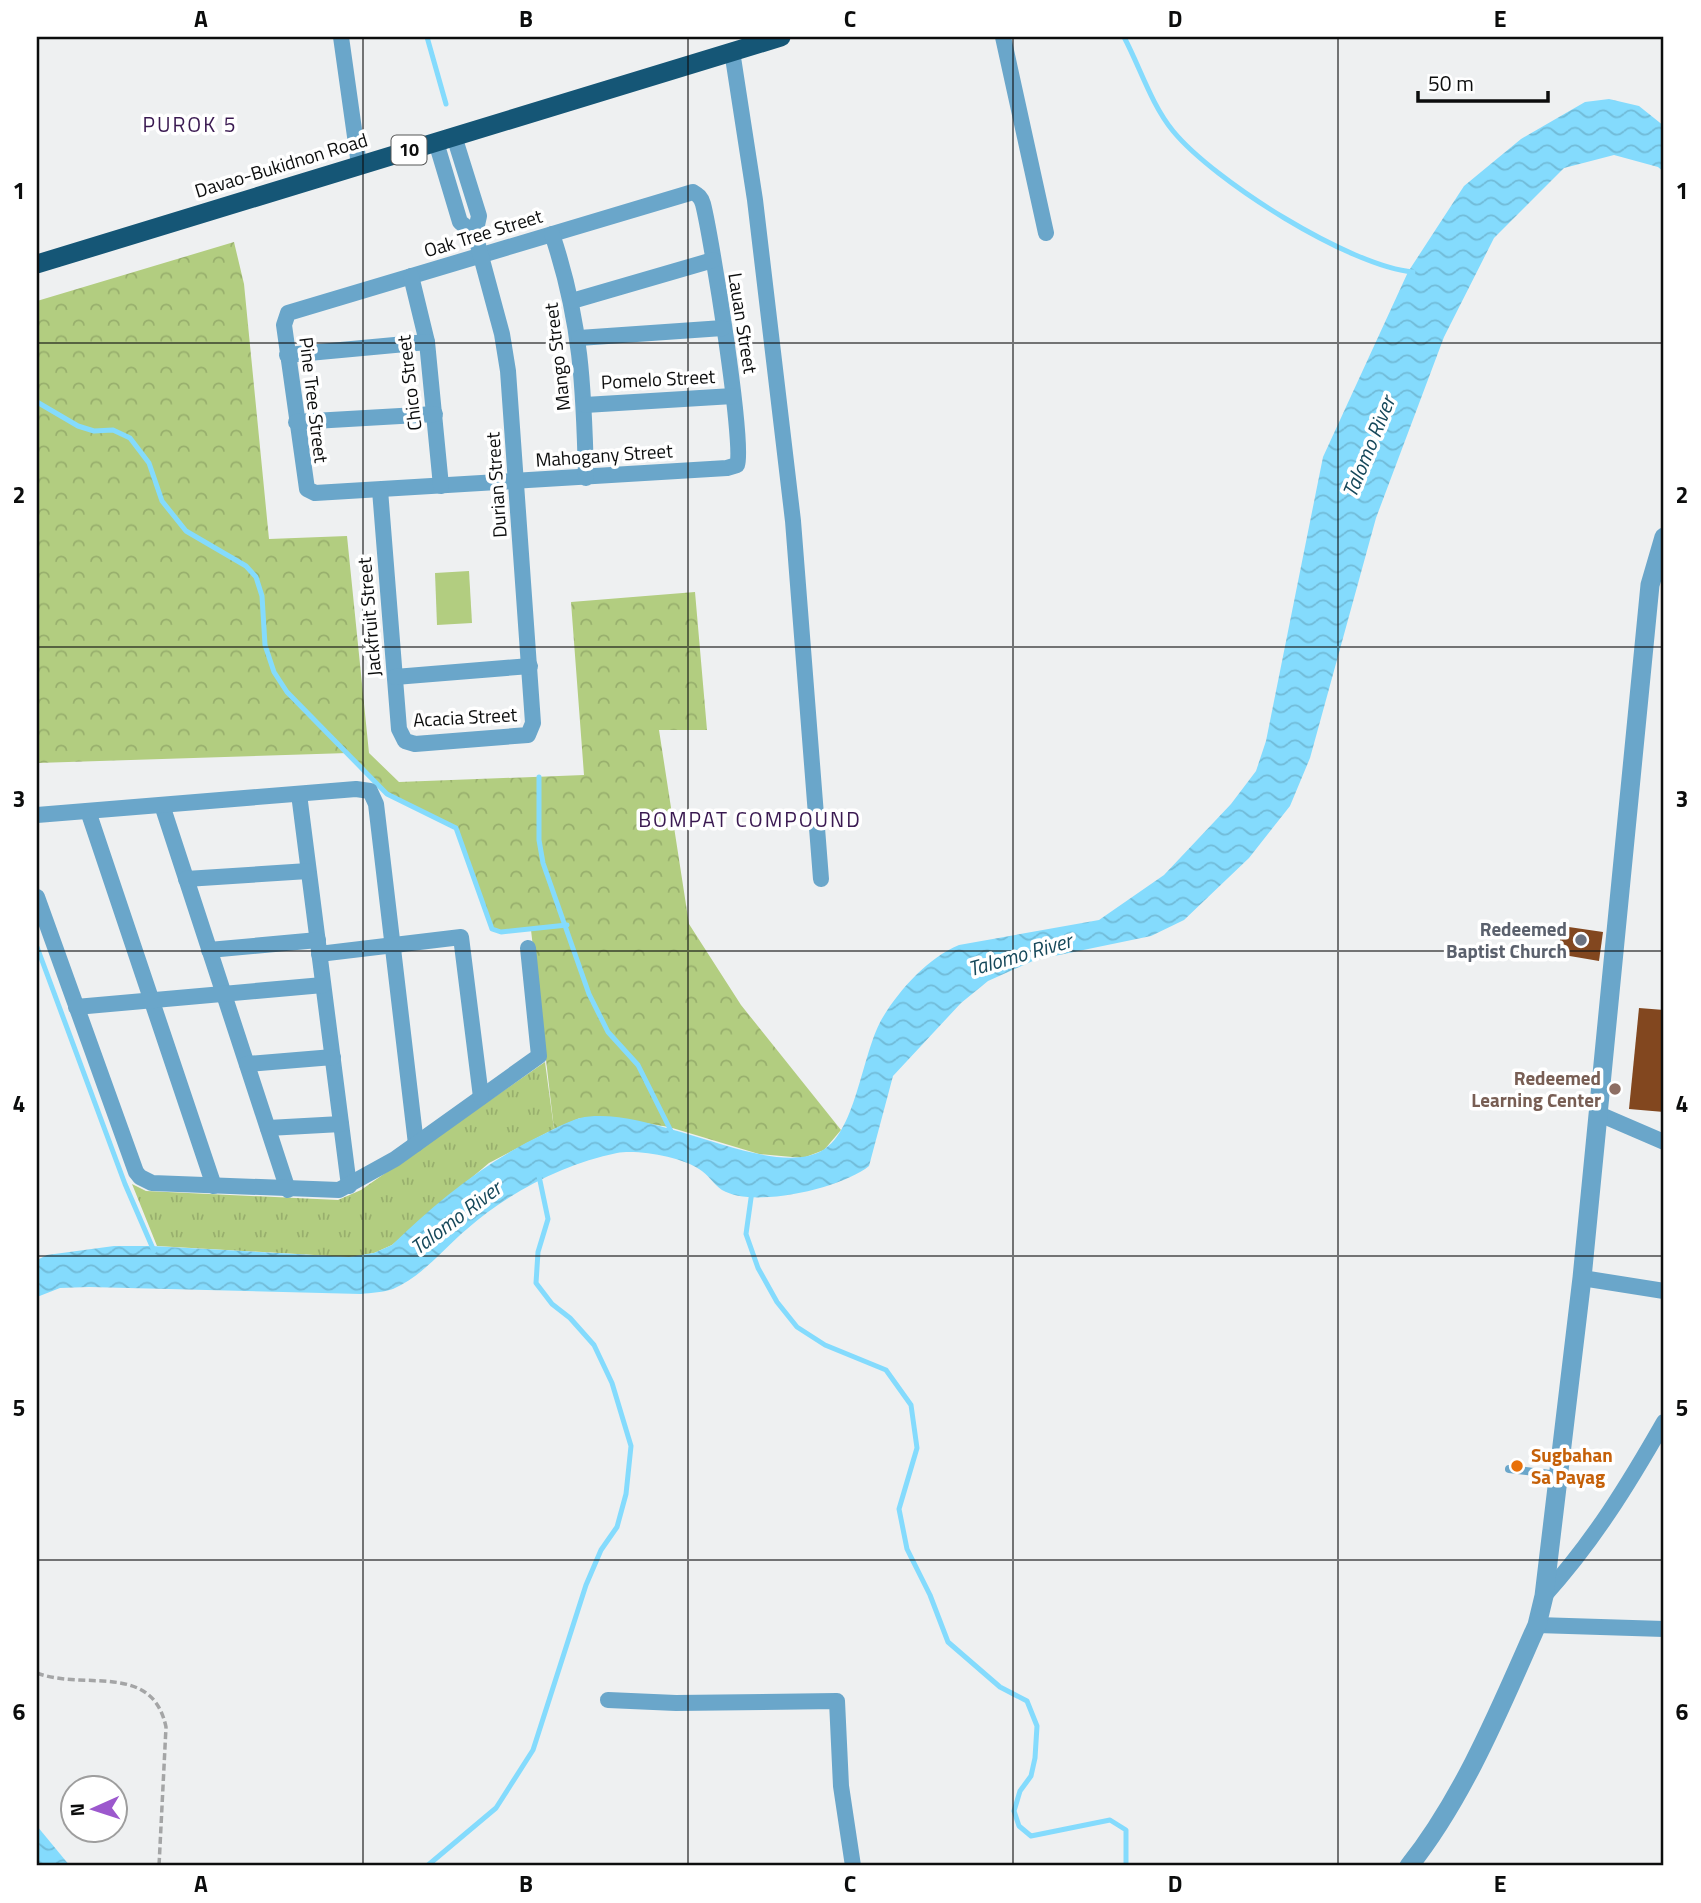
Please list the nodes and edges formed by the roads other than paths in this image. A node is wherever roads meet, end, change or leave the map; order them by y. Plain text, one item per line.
1 (341, 37) edge
2 (781, 37) edge
3 (1003, 37) edge
4 (732, 51) junction
5 (445, 139) junction
6 (359, 165) junction
7 (692, 192) joint
8 (1046, 233) dead end
9 (552, 234) junction
10 (481, 256) junction
11 (713, 260) junction
12 (37, 264) edge
13 (411, 276) junction
14 (572, 300) junction
15 (286, 315) joint
16 (723, 327) junction
17 (579, 338) junction
18 (427, 342) junction
19 (288, 355) junction
20 (733, 396) junction
21 (584, 405) junction
22 (435, 414) junction
23 (296, 422) junction
24 (737, 465) joint
25 (586, 478) junction
26 (517, 482) junction
27 (441, 486) junction
28 (307, 489) joint
29 (380, 489) junction
30 (1664, 537) edge
31 (530, 666) junction
32 (395, 677) junction
33 (528, 735) joint
34 (405, 741) joint
35 (299, 794) junction
36 (162, 805) junction
37 (88, 811) junction
38 (37, 815) edge
39 (308, 871) junction
40 (186, 879) junction
41 (821, 879) dead end
42 (37, 897) edge
43 (393, 945) junction
44 (318, 947) junction
45 (528, 948) dead end
46 (209, 950) junction
47 (323, 985) junction
48 (224, 993) junction
49 (151, 1000) junction
50 (76, 1007) junction
51 (333, 1057) junction
52 (247, 1064) junction
53 (481, 1097) junction
54 (1599, 1114) junction
55 (341, 1124) junction
56 (268, 1128) junction
57 (1664, 1142) edge
58 (416, 1144) junction
59 (214, 1186) junction
60 (349, 1186) junction
61 (288, 1189) junction
62 (1582, 1278) junction
63 (1664, 1291) edge
64 (1664, 1422) edge
65 (1509, 1469) dead end
66 (1560, 1475) junction
67 (1544, 1596) junction
68 (1537, 1625) junction
69 (1664, 1629) edge
70 (608, 1700) dead end
71 (853, 1866) edge
72 (1409, 1866) edge

1 - 6 street
2 - 4 highway, Davao-Bukidnon Road / 10
3 - 8 street
4 - 5 highway, Davao-Bukidnon Road / 10
4 - 41 street
5 - 6 highway, Davao-Bukidnon Road / 10
5 - 10 street, Durian Street
6 - 12 highway, Davao-Bukidnon Road / 10
7 - 9 street, Oak Tree Street
7 - 11 street, Lauan Street
9 - 10 street, Oak Tree Street
9 - 14 street, Mango Street
10 - 13 street, Oak Tree Street
10 - 26 street, Durian Street
11 - 14 street
11 - 16 street, Lauan Street
13 - 15 street, Oak Tree Street
13 - 18 street, Chico Street
14 - 17 street, Mango Street
15 - 19 street, Pine Tree Street
16 - 17 street
16 - 20 street, Lauan Street
17 - 21 street, Mango Street
18 - 19 street
18 - 22 street, Chico Street
19 - 23 street, Pine Tree Street
20 - 21 street, Pomelo Street
20 - 24 street, Lauan Street
21 - 25 street, Mango Street
22 - 23 street
22 - 27 street, Chico Street
23 - 28 street, Pine Tree Street
24 - 25 street, Mahogany Street
25 - 26 street, Mahogany Street
26 - 27 street, Mahogany Street
26 - 31 street, Durian Street
27 - 29 street, Mahogany Street
28 - 29 street, Mahogany Street
29 - 32 street, Jackfruit Street
30 - 54 street
31 - 32 street
31 - 33 street, Durian Street
32 - 34 street, Jackfruit Street
33 - 34 street, Acacia Street
35 - 36 street
35 - 39 street
35 - 43 street
36 - 37 street
36 - 40 street
37 - 38 street
37 - 49 street
39 - 40 street
39 - 44 street
40 - 46 street
42 - 50 street
43 - 44 street
43 - 53 street
43 - 58 street
44 - 46 street
44 - 47 street
45 - 53 street
46 - 48 street
47 - 48 street
47 - 51 street
48 - 49 street
48 - 52 street
49 - 50 street
49 - 59 street
50 - 59 street
51 - 52 street
51 - 55 street
52 - 56 street
53 - 58 street
54 - 57 street
54 - 62 street
55 - 56 street
55 - 60 street
56 - 61 street
58 - 60 street
59 - 61 street
60 - 61 street
62 - 63 street
62 - 66 street
64 - 67 street
65 - 66 lane
66 - 67 street
67 - 68 street
68 - 69 street
68 - 72 street
70 - 71 street

